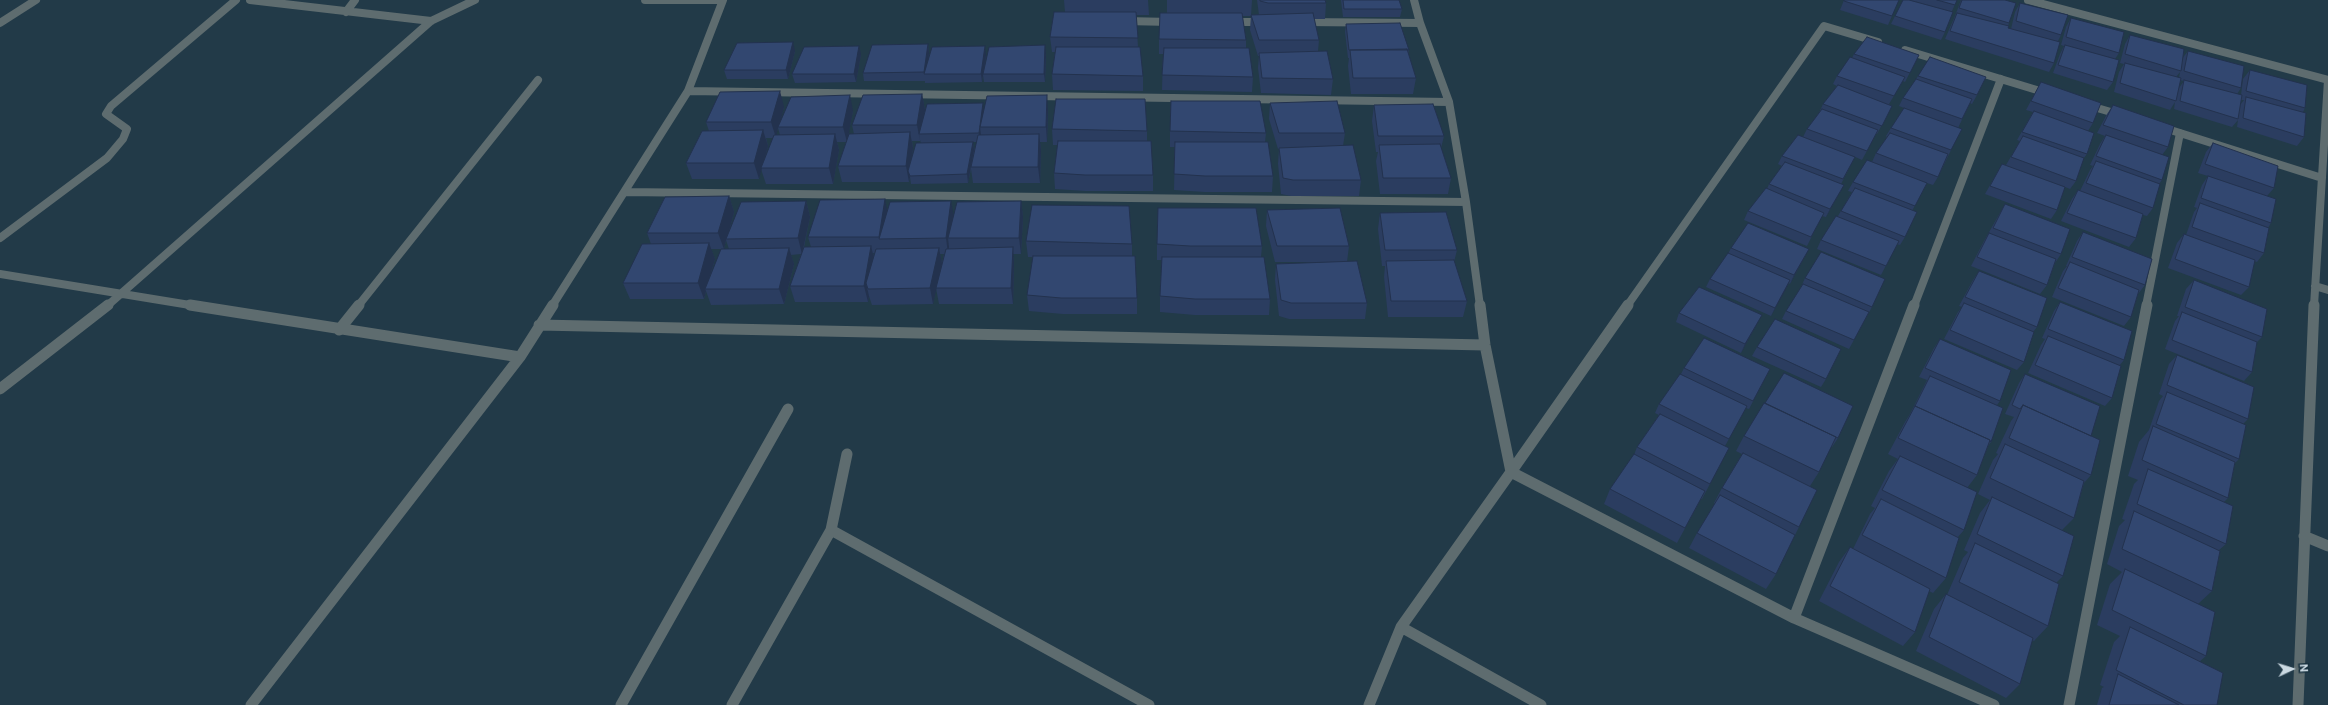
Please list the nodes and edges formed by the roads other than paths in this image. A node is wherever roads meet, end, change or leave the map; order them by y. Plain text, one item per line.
1 (36, 0) edge
2 (236, 0) edge
3 (250, 0) edge
4 (355, 0) edge
5 (475, 0) edge
6 (646, 0) edge
7 (723, 0) edge
8 (1414, 0) edge
9 (2028, 0) edge
10 (346, 12) junction
11 (431, 21) junction
12 (1118, 21) edge
13 (1181, 22) edge
14 (1221, 22) edge
15 (1276, 22) edge
16 (1292, 22) edge
17 (0, 23) edge
18 (1420, 23) junction
19 (2001, 79) junction
20 (538, 80) dead end
21 (2328, 80) edge
22 (688, 91) junction
23 (2061, 97) edge
24 (1449, 102) junction
25 (2076, 102) edge
26 (2128, 117) edge
27 (2150, 124) edge
28 (2180, 133) junction
29 (2322, 178) junction
30 (625, 192) junction
31 (1466, 202) junction
32 (0, 238) edge
33 (0, 274) edge
34 (2315, 286) junction
35 (2328, 290) edge
36 (123, 294) junction
37 (539, 325) junction
38 (339, 330) junction
39 (1486, 345) junction
40 (520, 357) junction
41 (0, 389) edge
42 (788, 409) dead end
43 (847, 454) dead end
44 (1511, 472) junction
45 (831, 530) junction
46 (2304, 536) junction
47 (2328, 546) edge
48 (1794, 618) junction
49 (1401, 627) junction
50 (251, 705) edge
51 (620, 705) edge
52 (732, 705) edge
53 (1149, 705) edge
54 (1369, 705) edge
55 (1541, 705) edge
56 (1994, 705) edge
57 (2069, 705) edge
58 (2298, 705) edge

1 - 17 street
2 - 32 street
3 - 10 street
4 - 10 street
5 - 11 street
6 - 7 street
7 - 22 street
8 - 18 street
9 - 21 street
10 - 11 street
11 - 36 street
12 - 13 street
14 - 15 street
16 - 18 street
18 - 24 street
19 - 23 street
19 - 44 street
19 - 48 street
20 - 38 street
21 - 29 street
22 - 24 street
22 - 30 street
24 - 31 street
25 - 26 street
27 - 28 street
28 - 29 street
28 - 57 street
29 - 34 street
30 - 31 street
30 - 37 street
31 - 39 street
33 - 36 street
34 - 35 street
34 - 46 street
36 - 38 street
36 - 41 street
37 - 39 street
37 - 40 street
38 - 40 street
39 - 44 street
40 - 50 street
42 - 51 street
43 - 45 street
44 - 48 street
44 - 49 street
45 - 52 street
45 - 53 street
46 - 47 street
46 - 58 street
48 - 56 street
49 - 54 street
49 - 55 street

